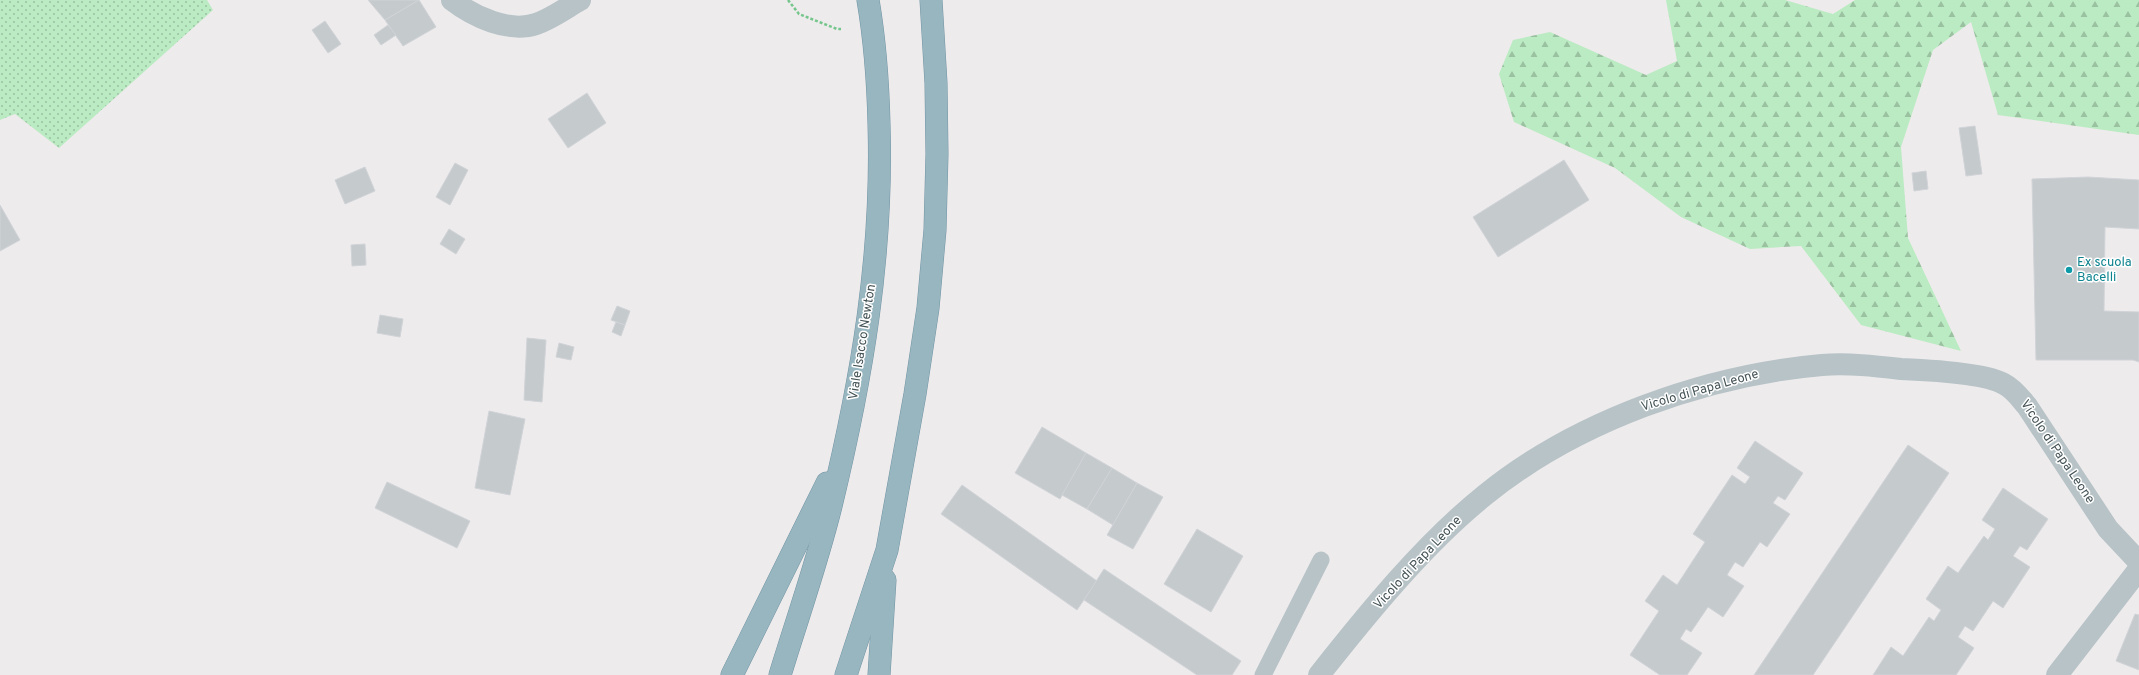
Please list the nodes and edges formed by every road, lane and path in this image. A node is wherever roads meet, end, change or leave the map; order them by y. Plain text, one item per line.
1 (452, 0) edge
2 (580, 0) edge
3 (788, 0) edge
4 (868, 0) edge
5 (931, 0) edge
6 (841, 29) dead end
7 (843, 452) junction
8 (887, 550) junction
9 (1321, 560) dead end
10 (2139, 562) edge
11 (2139, 569) edge
12 (732, 675) edge
13 (780, 675) edge
14 (846, 675) edge
15 (879, 675) edge
16 (1262, 675) edge
17 (1319, 675) edge
18 (2057, 675) edge

1 - 2 street
3 - 6 path
4 - 7 highway, Viale Isacco Newton
5 - 8 highway
7 - 12 highway
7 - 13 highway, Viale Isacco Newton
8 - 14 highway
8 - 15 highway
9 - 16 lane
10 - 17 street, Vicolo di Papa Leone
11 - 18 street

